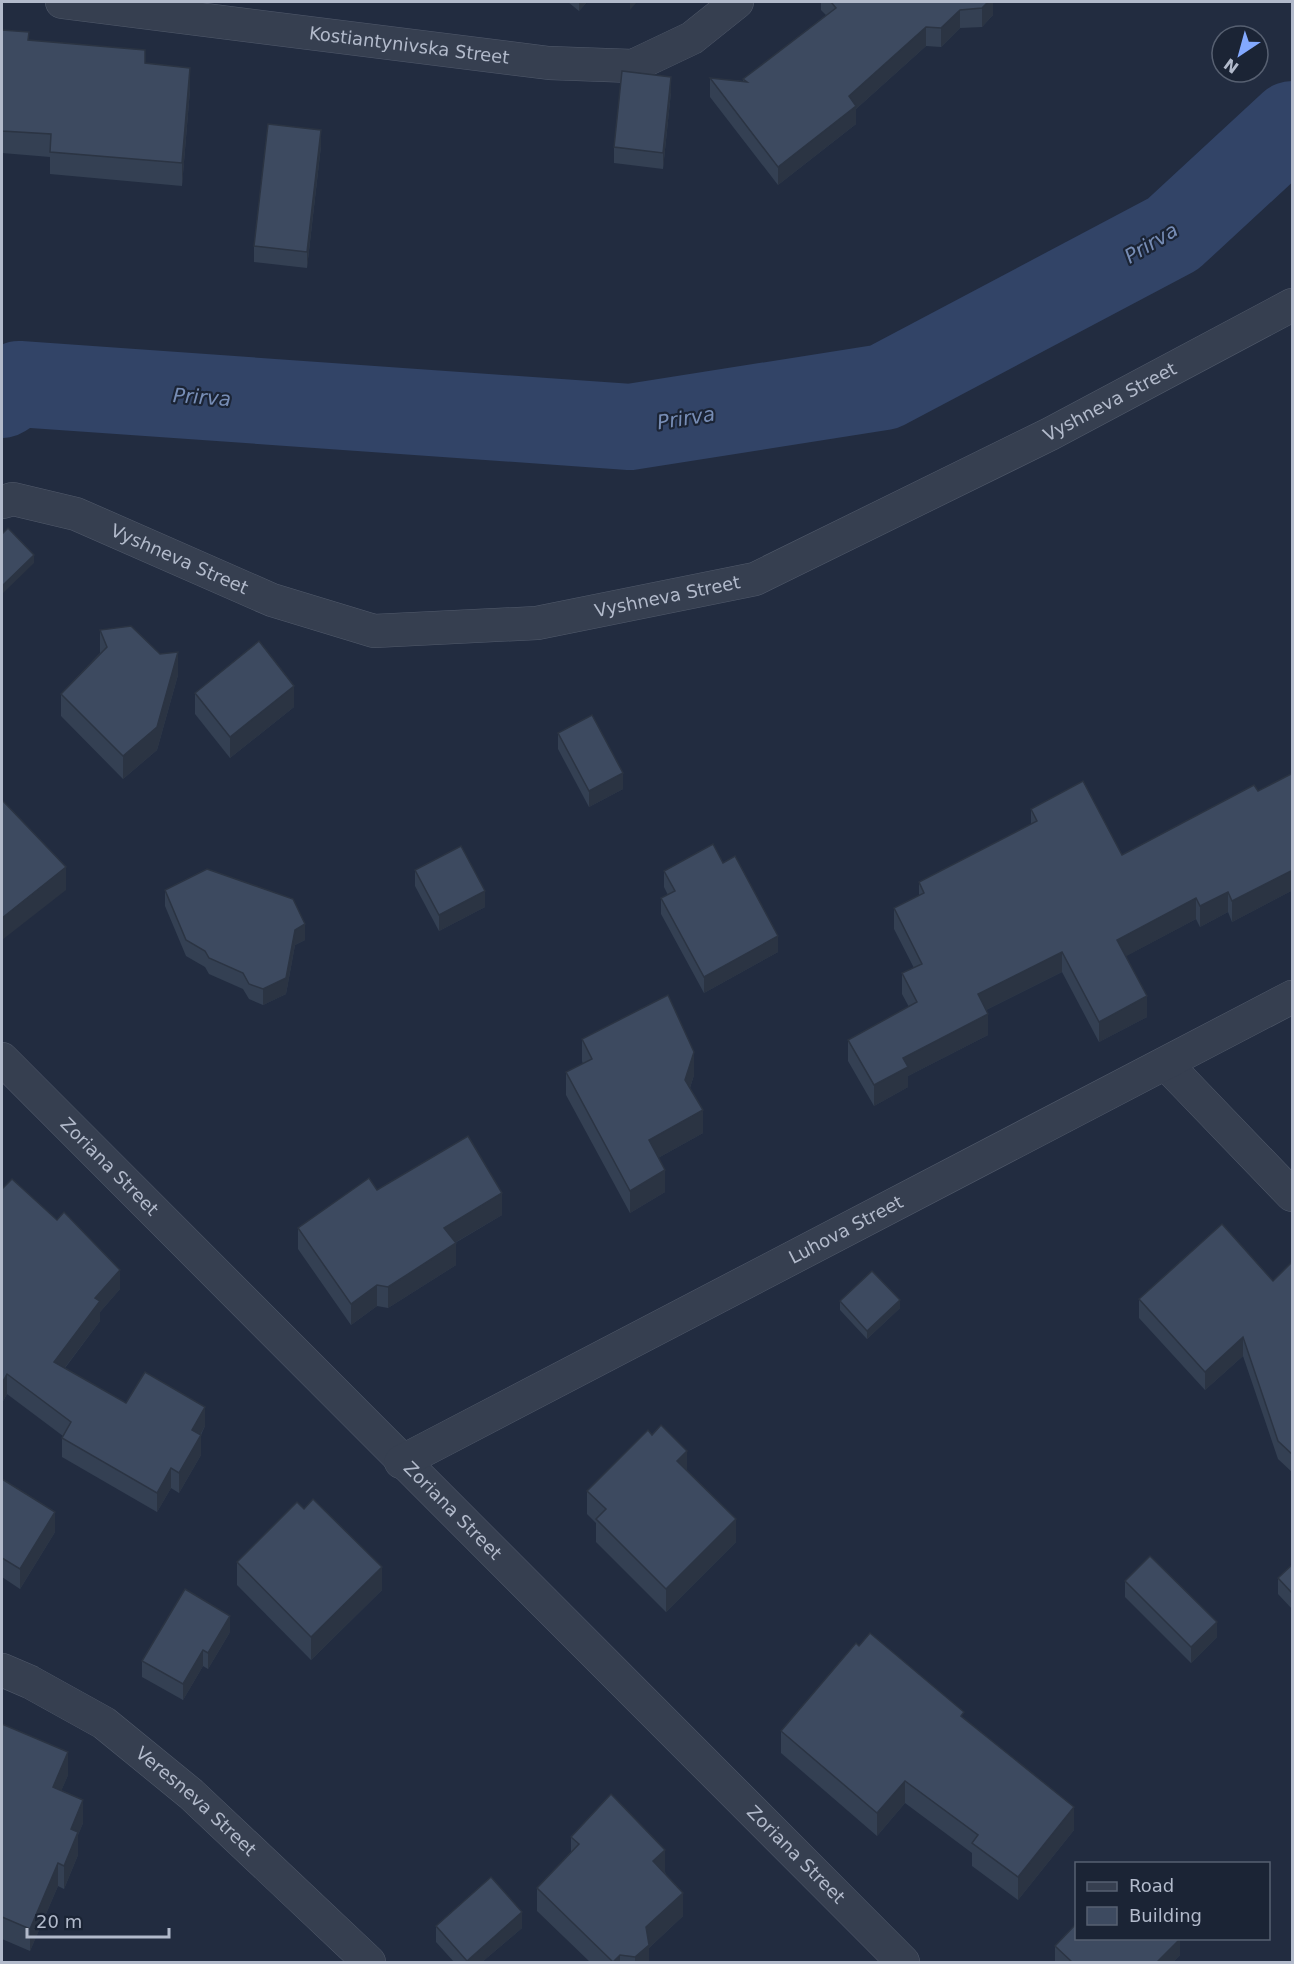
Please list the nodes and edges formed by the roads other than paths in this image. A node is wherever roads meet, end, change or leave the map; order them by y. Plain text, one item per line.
1 (62, 2) edge
2 (737, 2) edge
3 (1293, 305) edge
4 (2, 502) edge
5 (1293, 997) edge
6 (2, 1059) edge
7 (1166, 1064) junction
8 (1293, 1195) edge
9 (401, 1461) junction
10 (2, 1670) edge
11 (369, 1962) edge
12 (903, 1962) edge

1 - 2 street, Kostiantynivska Street
3 - 4 street, Vyshneva Street
5 - 7 street, Luhova Street
6 - 9 street, Zoriana Street
7 - 8 street
7 - 9 street, Luhova Street
9 - 12 street, Zoriana Street
10 - 11 street, Veresneva Street

